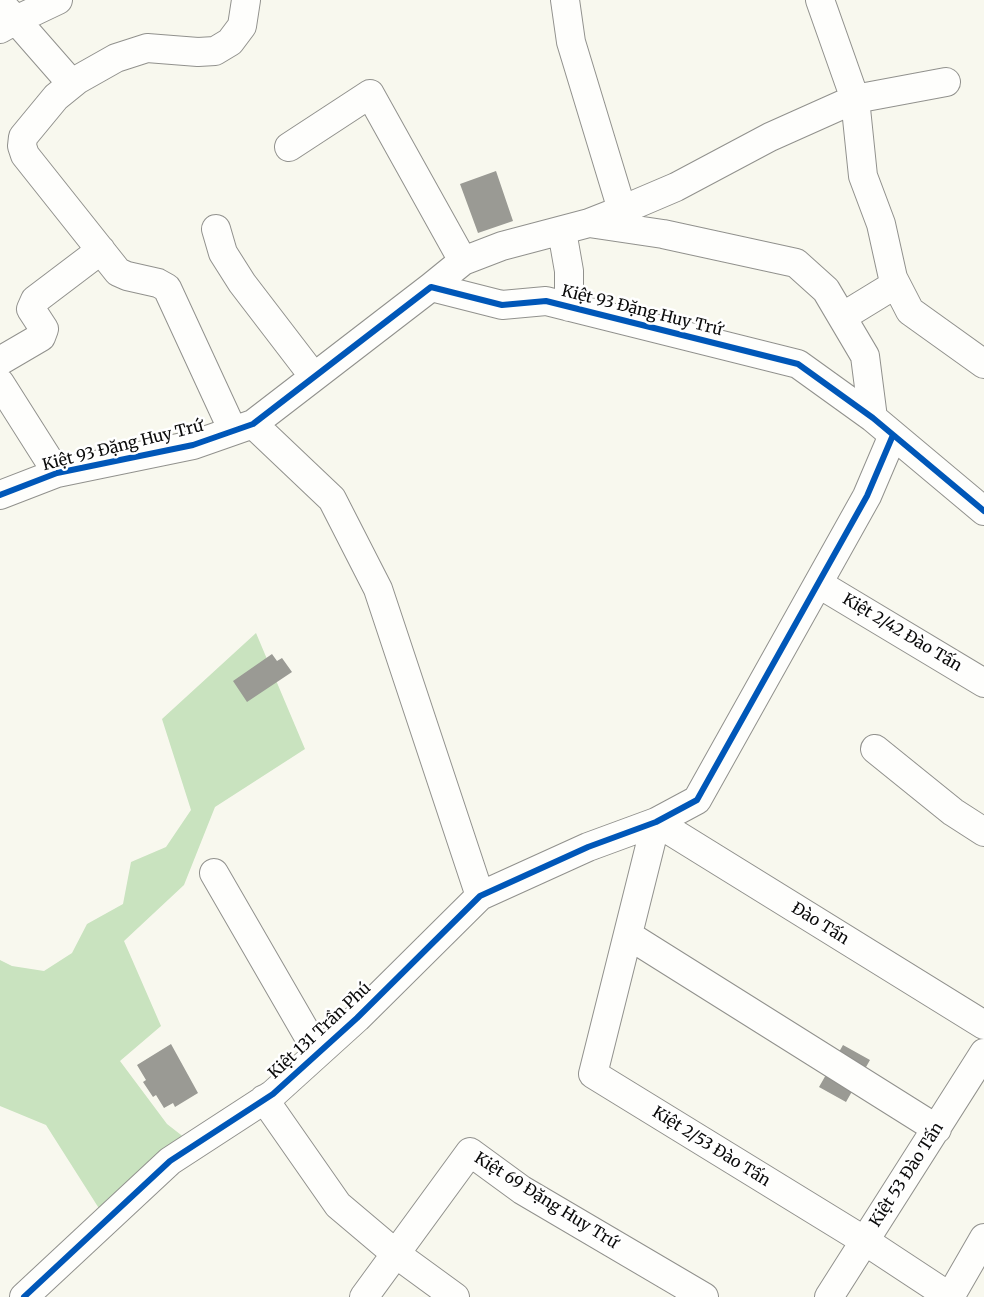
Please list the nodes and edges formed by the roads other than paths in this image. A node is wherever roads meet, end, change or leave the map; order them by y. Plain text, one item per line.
1 (58, 0) edge
2 (246, 0) edge
3 (565, 0) edge
4 (820, 0) edge
5 (5, 11) edge
6 (946, 82) dead end
7 (72, 84) junction
8 (854, 99) junction
9 (288, 147) dead end
10 (622, 210) junction
11 (589, 223) junction
12 (216, 228) dead end
13 (562, 231) junction
14 (101, 250) junction
15 (463, 261) junction
16 (896, 284) junction
17 (431, 287) junction
18 (569, 307) junction
19 (842, 316) junction
20 (0, 361) edge
21 (984, 364) edge
22 (314, 377) junction
23 (0, 383) edge
24 (883, 427) junction
25 (243, 428) junction
26 (57, 473) junction
27 (0, 495) edge
28 (984, 511) edge
29 (820, 584) junction
30 (984, 683) edge
31 (875, 749) dead end
32 (656, 822) junction
33 (984, 832) edge
34 (214, 873) dead end
35 (480, 896) junction
36 (628, 935) junction
37 (984, 1025) edge
38 (318, 1053) junction
39 (984, 1054) edge
40 (264, 1099) junction
41 (937, 1129) junction
42 (984, 1238) edge
43 (865, 1241) junction
44 (396, 1254) junction
45 (24, 1297) edge
46 (364, 1297) edge
47 (455, 1297) edge
48 (704, 1297) edge
49 (829, 1297) edge
50 (950, 1297) edge

1 - 5 street
2 - 7 street
3 - 10 street
4 - 8 street
5 - 7 street
6 - 8 street
7 - 14 street
8 - 10 street
8 - 16 street
9 - 15 street
10 - 11 street
11 - 13 street
11 - 19 street
12 - 22 street
13 - 15 street
13 - 18 street
14 - 20 street
14 - 25 street
15 - 17 street
16 - 19 street
16 - 21 street
17 - 18 street, Kiệt 93 Đặng Huy Trứ
17 - 22 street, Kiệt 93 Đặng Huy Trứ
18 - 24 street, Kiệt 93 Đặng Huy Trứ
19 - 24 street
22 - 25 street, Kiệt 93 Đặng Huy Trứ
23 - 26 street
24 - 28 street, Kiệt 93 Đặng Huy Trứ
24 - 29 street, Kiệt 131 Trần Phú
25 - 26 street, Kiệt 93 Đặng Huy Trứ
25 - 35 street
26 - 27 street, Kiệt 93 Đặng Huy Trứ
29 - 30 street, Kiệt 2/42 Đào Tấn
29 - 32 street, Kiệt 131 Trần Phú
31 - 33 street
32 - 35 street, Kiệt 131 Trần Phú
32 - 36 street, Kiệt 2/53 Đào Tấn
32 - 37 street, Đào Tấn
34 - 38 street
35 - 38 street, Kiệt 131 Trần Phú
36 - 41 street
36 - 43 street, Kiệt 2/53 Đào Tấn
38 - 40 street, Kiệt 131 Trần Phú
39 - 41 street, Kiệt 53 Đào Tấn
40 - 44 street
40 - 45 street, Kiệt 131 Trần Phú
41 - 43 street, Kiệt 53 Đào Tấn
42 - 50 street
43 - 49 street, Kiệt 53 Đào Tấn
43 - 50 street, Kiệt 2/53 Đào Tấn
44 - 46 street
44 - 47 street
44 - 48 street, Kiệt 69 Đặng Huy Trứ

